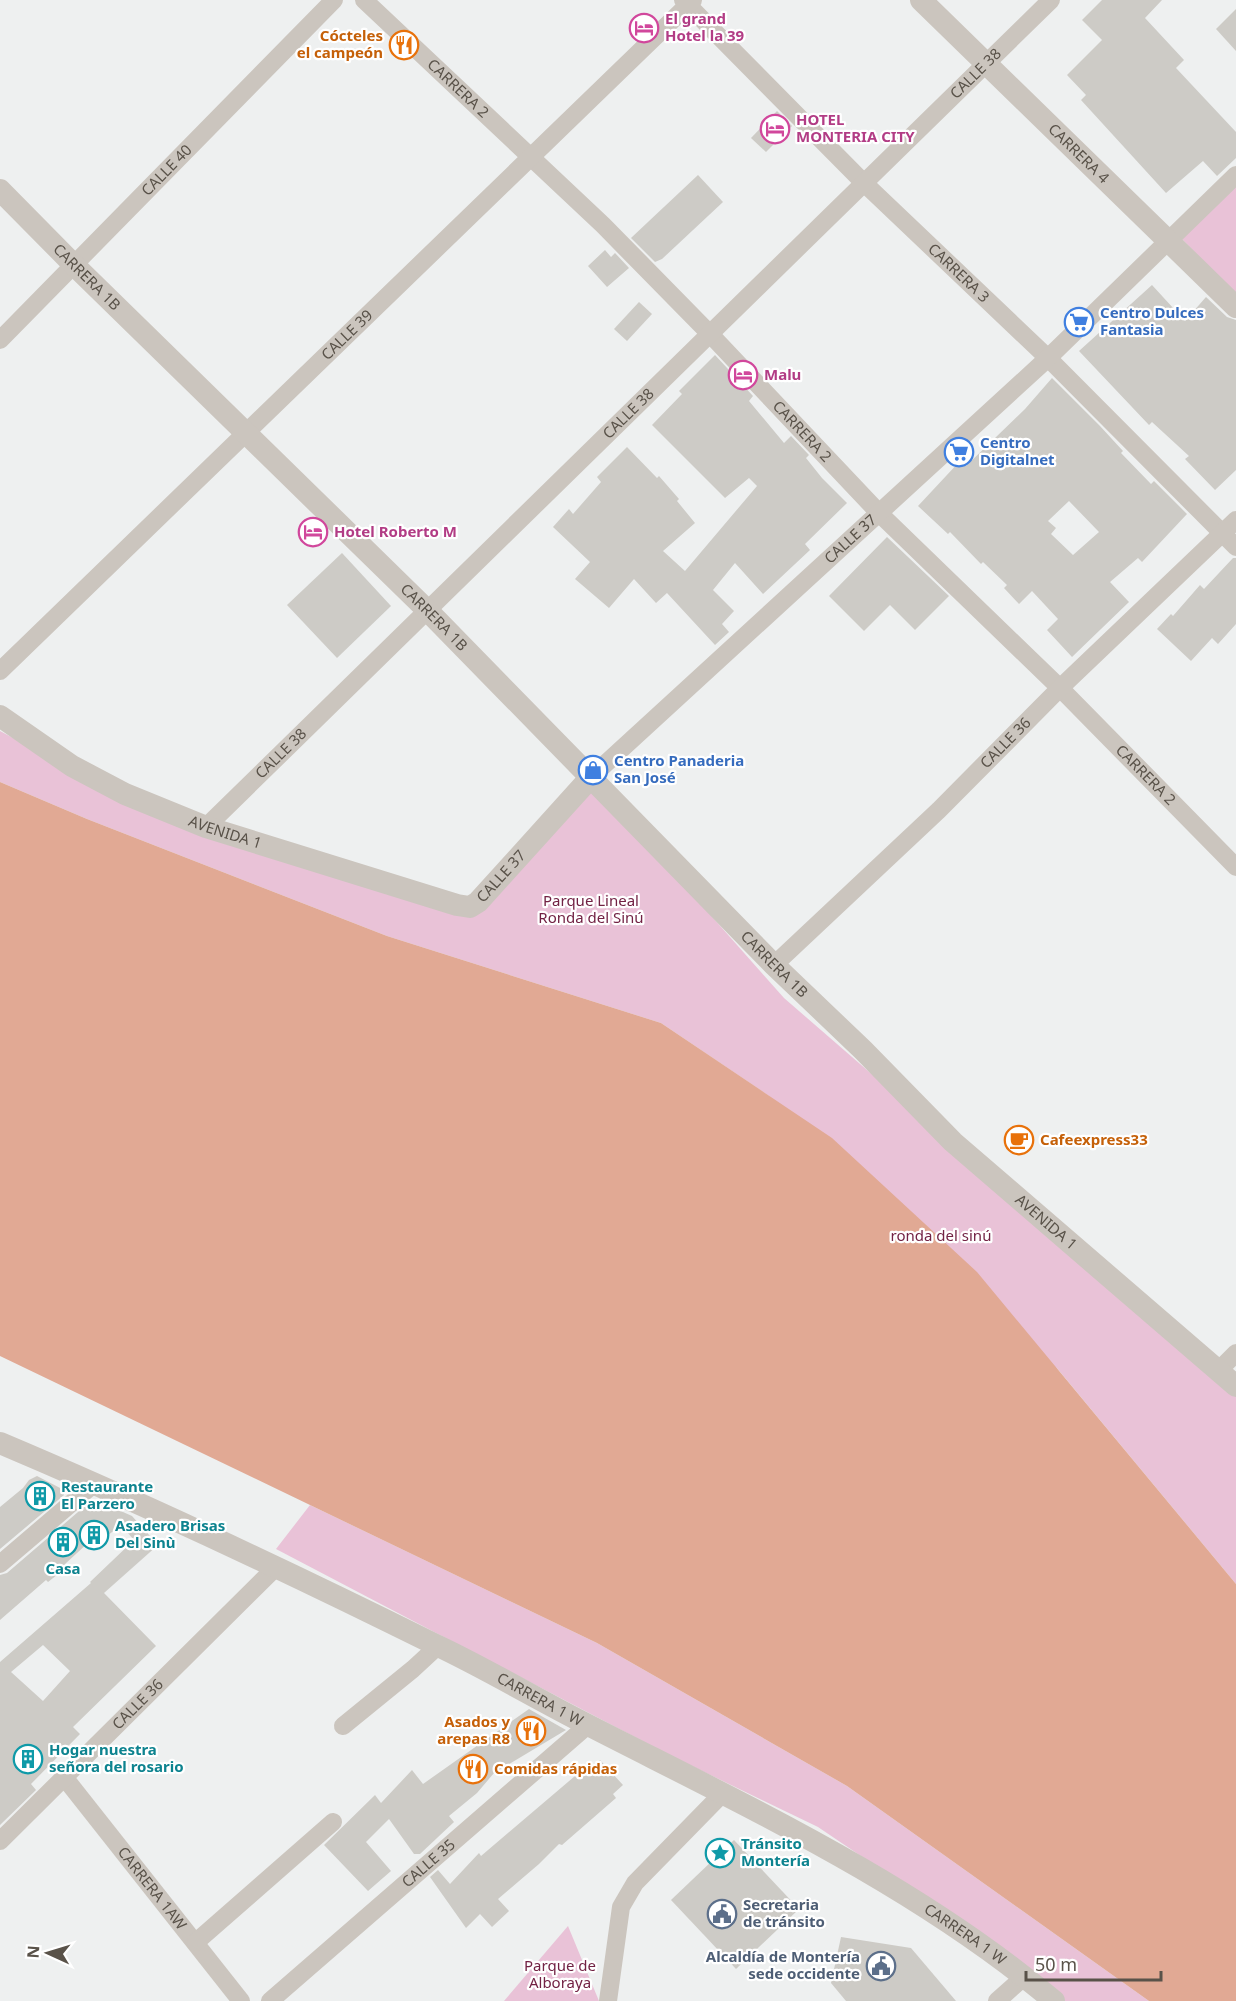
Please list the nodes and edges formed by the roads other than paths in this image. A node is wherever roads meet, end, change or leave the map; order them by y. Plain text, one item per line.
1 (334, 0) edge
2 (364, 0) edge
3 (921, 0) edge
4 (1052, 0) edge
5 (688, 2) edge
6 (986, 64) junction
7 (531, 158) junction
8 (1236, 175) edge
9 (864, 183) junction
10 (0, 190) edge
11 (1169, 241) junction
12 (74, 265) junction
13 (1236, 307) edge
14 (710, 334) junction
15 (0, 340) edge
16 (1048, 358) junction
17 (246, 434) junction
18 (880, 514) junction
19 (1236, 520) edge
20 (1222, 533) junction
21 (1236, 547) edge
22 (427, 610) junction
23 (0, 671) edge
24 (1060, 688) junction
25 (0, 717) edge
26 (591, 777) junction
27 (206, 827) junction
28 (1236, 867) edge
29 (470, 907) joint
30 (774, 965) junction
31 (862, 1050) joint
32 (1236, 1353) edge
33 (1218, 1371) junction
34 (1236, 1386) edge
35 (0, 1443) edge
36 (95, 1483) junction
37 (0, 1564) edge
38 (275, 1568) junction
39 (438, 1646) junction
40 (588, 1725) junction
41 (343, 1726) dead end
42 (64, 1777) junction
43 (722, 1794) junction
44 (333, 1822) dead end
45 (0, 1841) edge
46 (196, 1942) junction
47 (1025, 1976) junction
48 (241, 2001) edge
49 (270, 2001) edge
50 (608, 2001) edge
51 (997, 2001) edge
52 (1054, 2001) edge

1 - 12 street, CALLE 40
2 - 7 street, CARRERA 2
3 - 6 street, CARRERA 4
4 - 6 street, CALLE 38
5 - 7 street, CALLE 39
5 - 9 street, CARRERA 3
6 - 9 street, CALLE 38
6 - 11 street, CARRERA 4
7 - 14 street, CARRERA 2
7 - 17 street, CALLE 39
8 - 11 street, CALLE 37
9 - 14 street, CALLE 38
9 - 16 street, CARRERA 3
10 - 12 street, CARRERA 1B
11 - 13 street, CARRERA 4
11 - 16 street, CALLE 37
12 - 15 street, CALLE 40
12 - 17 street, CARRERA 1B
14 - 18 street, CARRERA 2
14 - 22 street, CALLE 38
16 - 18 street, CALLE 37
16 - 20 street, CARRERA 3
17 - 22 street, CARRERA 1B
17 - 23 street, CALLE 39
18 - 24 street, CARRERA 2
18 - 26 street, CALLE 37
19 - 20 street, CALLE 36
20 - 21 street, CARRERA 3
20 - 24 street, CALLE 36
22 - 26 street, CARRERA 1B
22 - 27 street, CALLE 38
24 - 28 street, CARRERA 2
24 - 30 street, CALLE 36
25 - 27 street, AVENIDA 1
26 - 29 street, CALLE 37
26 - 30 street, CARRERA 1B
27 - 29 street, AVENIDA 1
30 - 31 street, CARRERA 1B
31 - 33 street, AVENIDA 1
32 - 33 street
33 - 34 street, AVENIDA 1
35 - 36 street, CARRERA 1 W
36 - 37 street
36 - 38 street, CARRERA 1 W
38 - 39 street, CARRERA 1 W
38 - 42 street, CALLE 36
39 - 40 street, CARRERA 1 W
39 - 41 street
40 - 43 street, CARRERA 1 W
40 - 49 street, CALLE 35
42 - 45 street, CALLE 36
42 - 46 street, CARRERA 1AW
43 - 47 street, CARRERA 1 W
43 - 50 street
44 - 46 street
46 - 48 street, CARRERA 1AW
47 - 51 street
47 - 52 street, CARRERA 1 W

